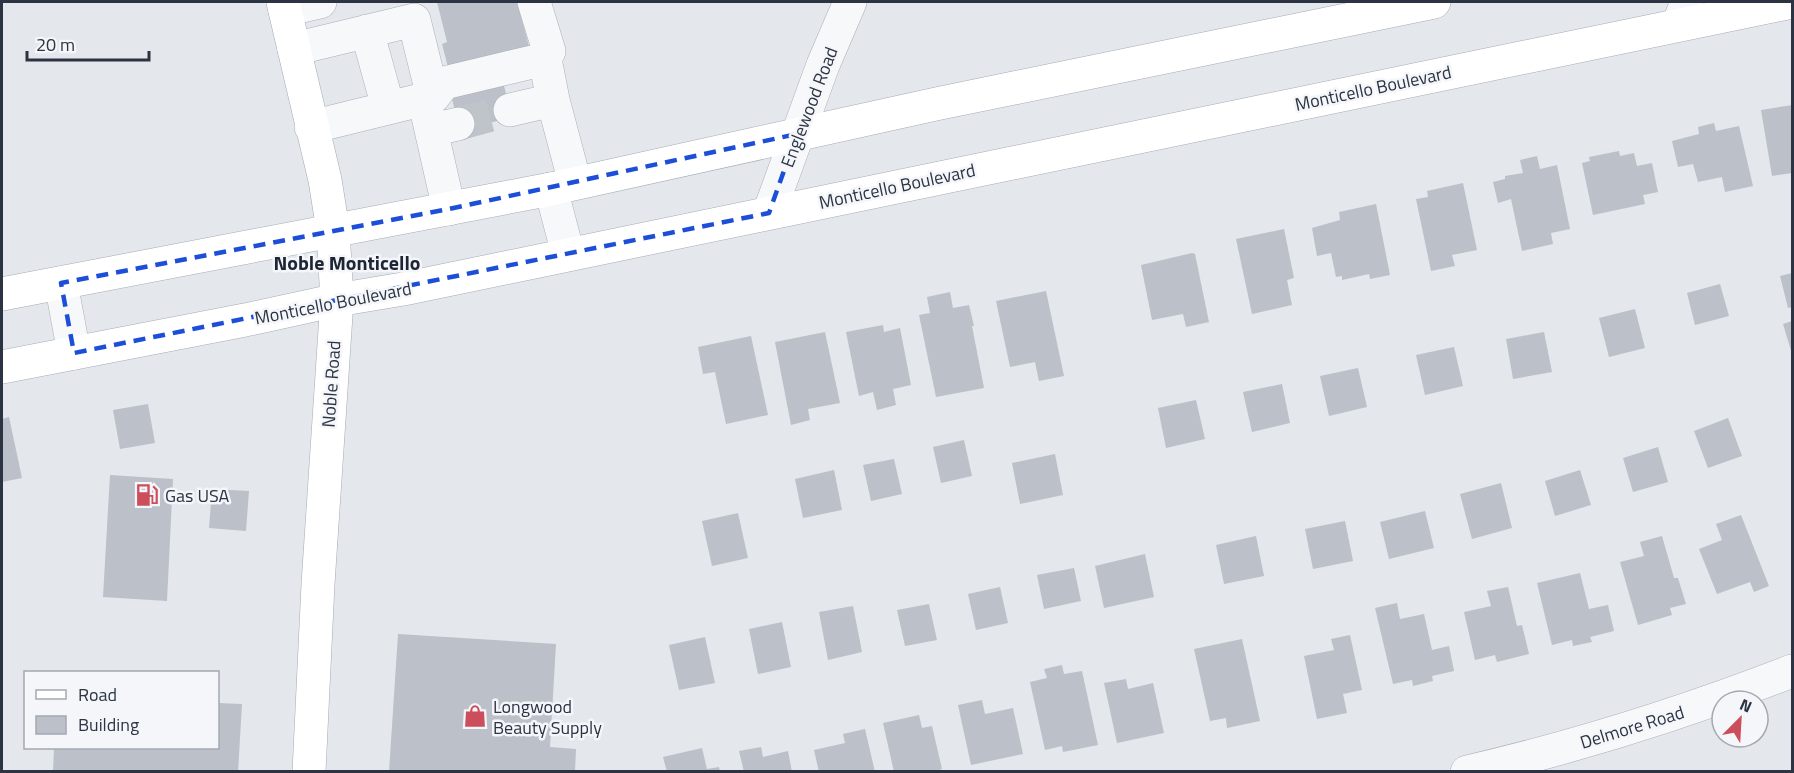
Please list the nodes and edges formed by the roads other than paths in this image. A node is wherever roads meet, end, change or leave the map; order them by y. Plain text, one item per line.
1 (320, 2) edge
2 (534, 2) edge
3 (850, 2) edge
4 (1434, 2) edge
5 (1792, 2) edge
6 (284, 6) edge
7 (1682, 13) edge
8 (367, 31) junction
9 (294, 49) junction
10 (545, 59) junction
11 (553, 100) junction
12 (388, 107) junction
13 (510, 110) tunnel mouth
14 (437, 112) junction
15 (311, 127) junction
16 (797, 135) junction
17 (563, 186) junction
18 (449, 209) junction
19 (769, 213) junction
20 (333, 230) junction
21 (568, 254) junction
22 (61, 283) junction
23 (2, 294) edge
24 (337, 300) junction
25 (74, 353) junction
26 (2, 367) edge
27 (1792, 671) edge
28 (309, 771) edge
29 (1467, 771) edge

1 - 6 street
2 - 10 street
3 - 16 street, Englewood Road
4 - 16 main road
5 - 7 main road, Monticello Boulevard
6 - 9 main road, Noble Road
7 - 19 main road, Monticello Boulevard
8 - 9 street
8 - 12 street
8 - 14 street
9 - 15 main road, Noble Road
10 - 11 street
10 - 14 street
11 - 13 street
11 - 17 street
12 - 14 street
12 - 15 street
14 - 18 street
15 - 20 main road, Noble Road
16 - 17 main road
16 - 19 street, Englewood Road
17 - 18 main road
17 - 21 street
18 - 20 main road
19 - 21 main road, Monticello Boulevard
20 - 22 main road
20 - 24 main road, Noble Road
21 - 24 main road, Monticello Boulevard
22 - 23 main road
22 - 25 street
24 - 25 main road, Monticello Boulevard
24 - 28 main road, Noble Road
25 - 26 main road, Monticello Boulevard
27 - 29 street, Delmore Road

